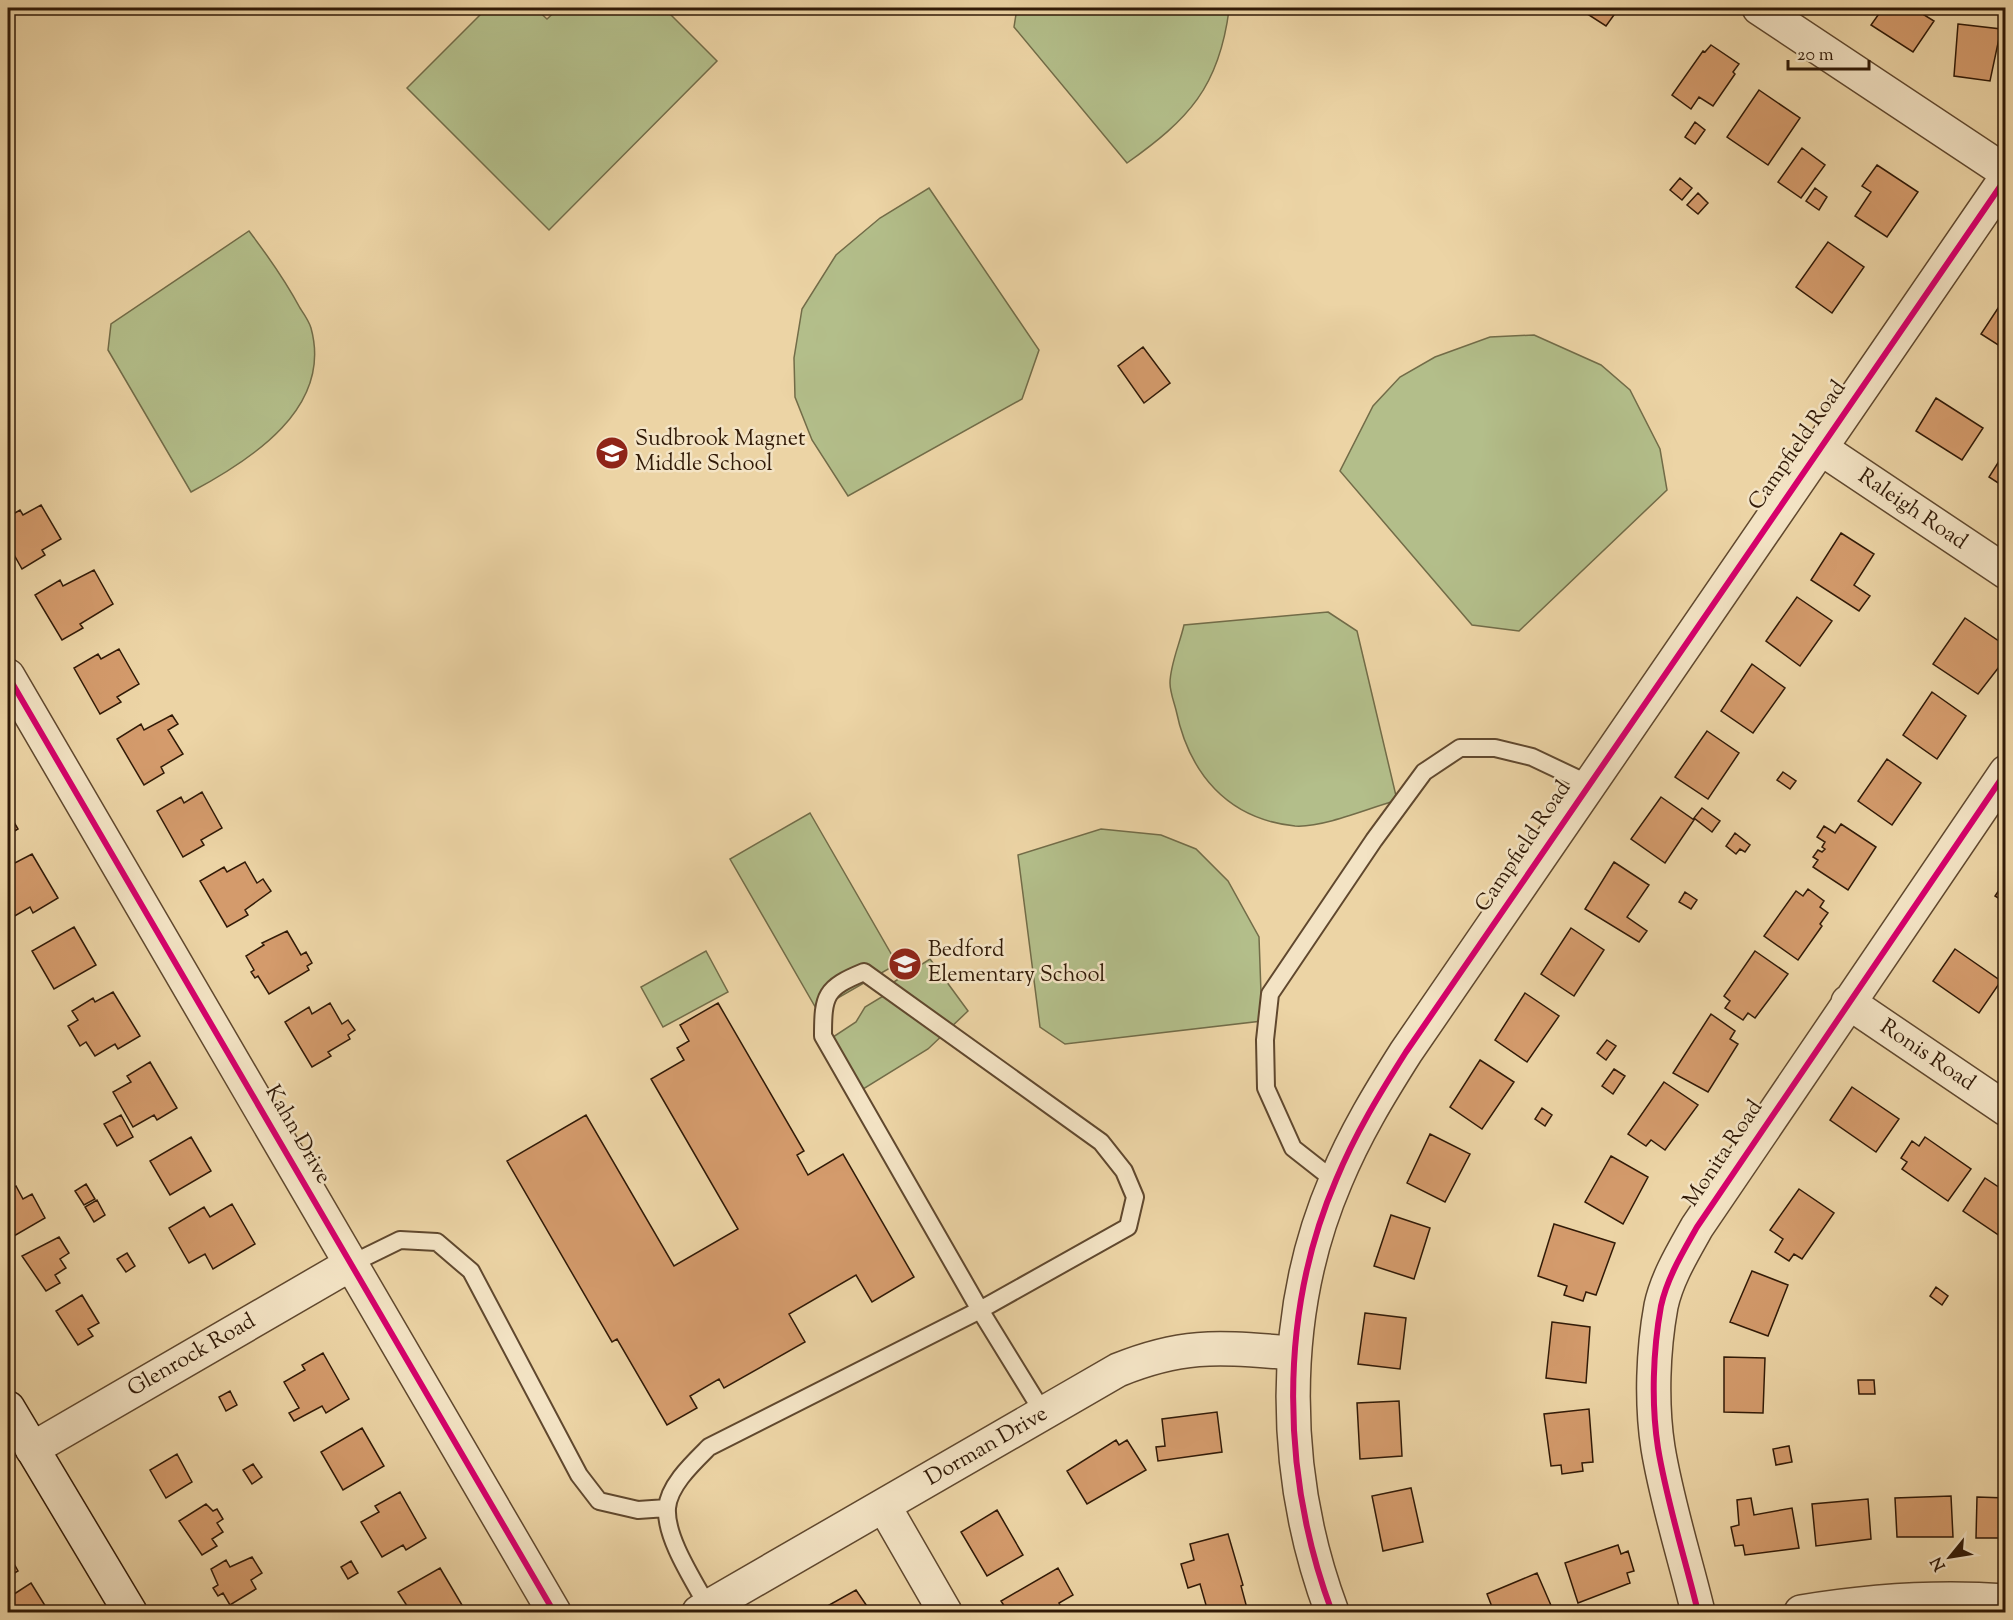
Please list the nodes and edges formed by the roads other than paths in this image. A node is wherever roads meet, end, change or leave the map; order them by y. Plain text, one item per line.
1 (1759, 8) edge
2 (2006, 172) edge
3 (2006, 178) edge
4 (1819, 447) junction
5 (2006, 572) edge
6 (8, 676) edge
7 (2006, 772) edge
8 (1589, 784) junction
9 (1848, 1002) junction
10 (2006, 1109) edge
11 (1335, 1181) junction
12 (351, 1264) junction
13 (980, 1310) junction
14 (1294, 1353) junction
15 (8, 1408) edge
16 (1044, 1414) junction
17 (32, 1449) junction
18 (884, 1506) junction
19 (667, 1508) junction
20 (2006, 1601) edge
21 (704, 1610) edge
22 (130, 1612) edge
23 (554, 1612) edge
24 (945, 1612) edge
25 (1332, 1612) edge
26 (1698, 1612) edge
27 (1801, 1612) edge

1 - 2 street
3 - 4 street, Campfield Road
4 - 5 street, Raleigh Road
4 - 8 street, Campfield Road
6 - 12 street, Kahn Drive
7 - 9 street, Monita Road
8 - 11 street, Campfield Road
8 - 11 lane
9 - 10 street, Ronis Road
9 - 26 street, Monita Road
11 - 14 street, Campfield Road
12 - 17 street, Glenrock Road
12 - 19 lane
12 - 23 street, Kahn Drive
13 - 13 lane
13 - 16 lane
13 - 19 lane
14 - 16 street, Dorman Drive
14 - 25 street, Campfield Road
15 - 17 street
16 - 18 street, Dorman Drive
17 - 22 street
18 - 21 street, Dorman Drive
18 - 24 street
19 - 21 lane
20 - 27 street

